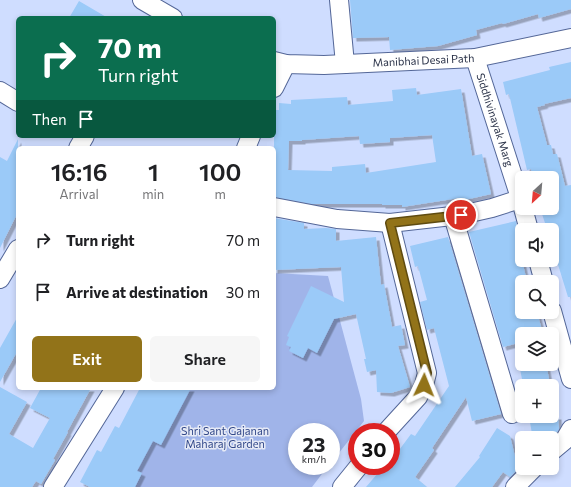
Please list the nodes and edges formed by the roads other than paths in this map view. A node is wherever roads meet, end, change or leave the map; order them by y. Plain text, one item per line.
1 (142, 0) edge
2 (339, 0) edge
3 (164, 16) edge
4 (571, 38) edge
5 (475, 58) junction
6 (280, 62) edge
7 (345, 64) junction
8 (276, 79) edge
9 (0, 91) edge
10 (16, 101) edge
11 (515, 182) edge
12 (515, 205) edge
13 (276, 207) edge
14 (453, 216) junction
15 (390, 223) junction
16 (16, 252) edge
17 (0, 279) edge
18 (554, 319) edge
19 (571, 379) edge
20 (114, 390) edge
21 (512, 414) dead end
22 (394, 423) edge
23 (571, 429) edge
24 (559, 445) edge
25 (352, 475) edge
26 (527, 475) edge
27 (53, 487) edge
28 (342, 487) edge
29 (515, 487) edge

1 - 3 street
2 - 7 street
4 - 5 street, Manibhai Desai Path
5 - 7 street, Manibhai Desai Path
5 - 11 street, Siddhivinayak Marg
6 - 7 street, Manibhai Desai Path
6 - 8 street
9 - 10 street
12 - 14 street
13 - 15 street
14 - 15 street
14 - 21 street
15 - 22 street
16 - 17 street
18 - 19 street
20 - 27 street
23 - 24 street
25 - 28 street
26 - 29 street

